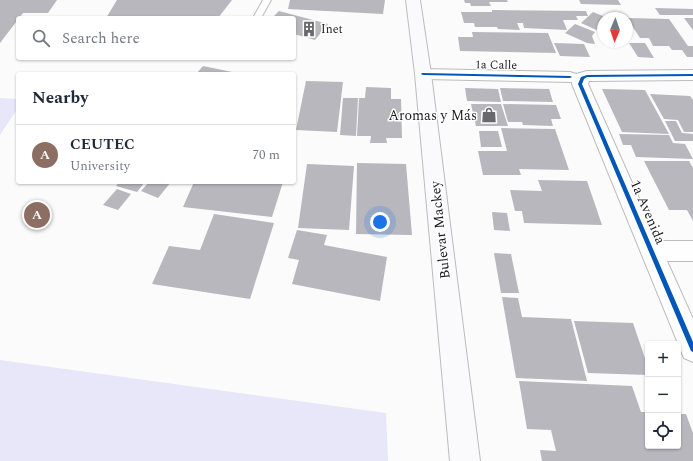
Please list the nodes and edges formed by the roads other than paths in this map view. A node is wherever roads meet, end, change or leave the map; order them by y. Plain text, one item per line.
1 (267, 0) edge
2 (413, 0) edge
3 (258, 16) edge
4 (423, 74) junction
5 (693, 76) edge
6 (575, 80) junction
7 (651, 251) junction
8 (693, 251) edge
9 (693, 349) edge
10 (465, 461) edge

1 - 3 lane
2 - 4 main road, Bulevar Mackey
4 - 6 street, 1a Calle
4 - 10 main road, Bulevar Mackey
5 - 6 street, 1a Calle
6 - 7 street, 1a Avenida
7 - 8 street
7 - 9 street, 1a Avenida

